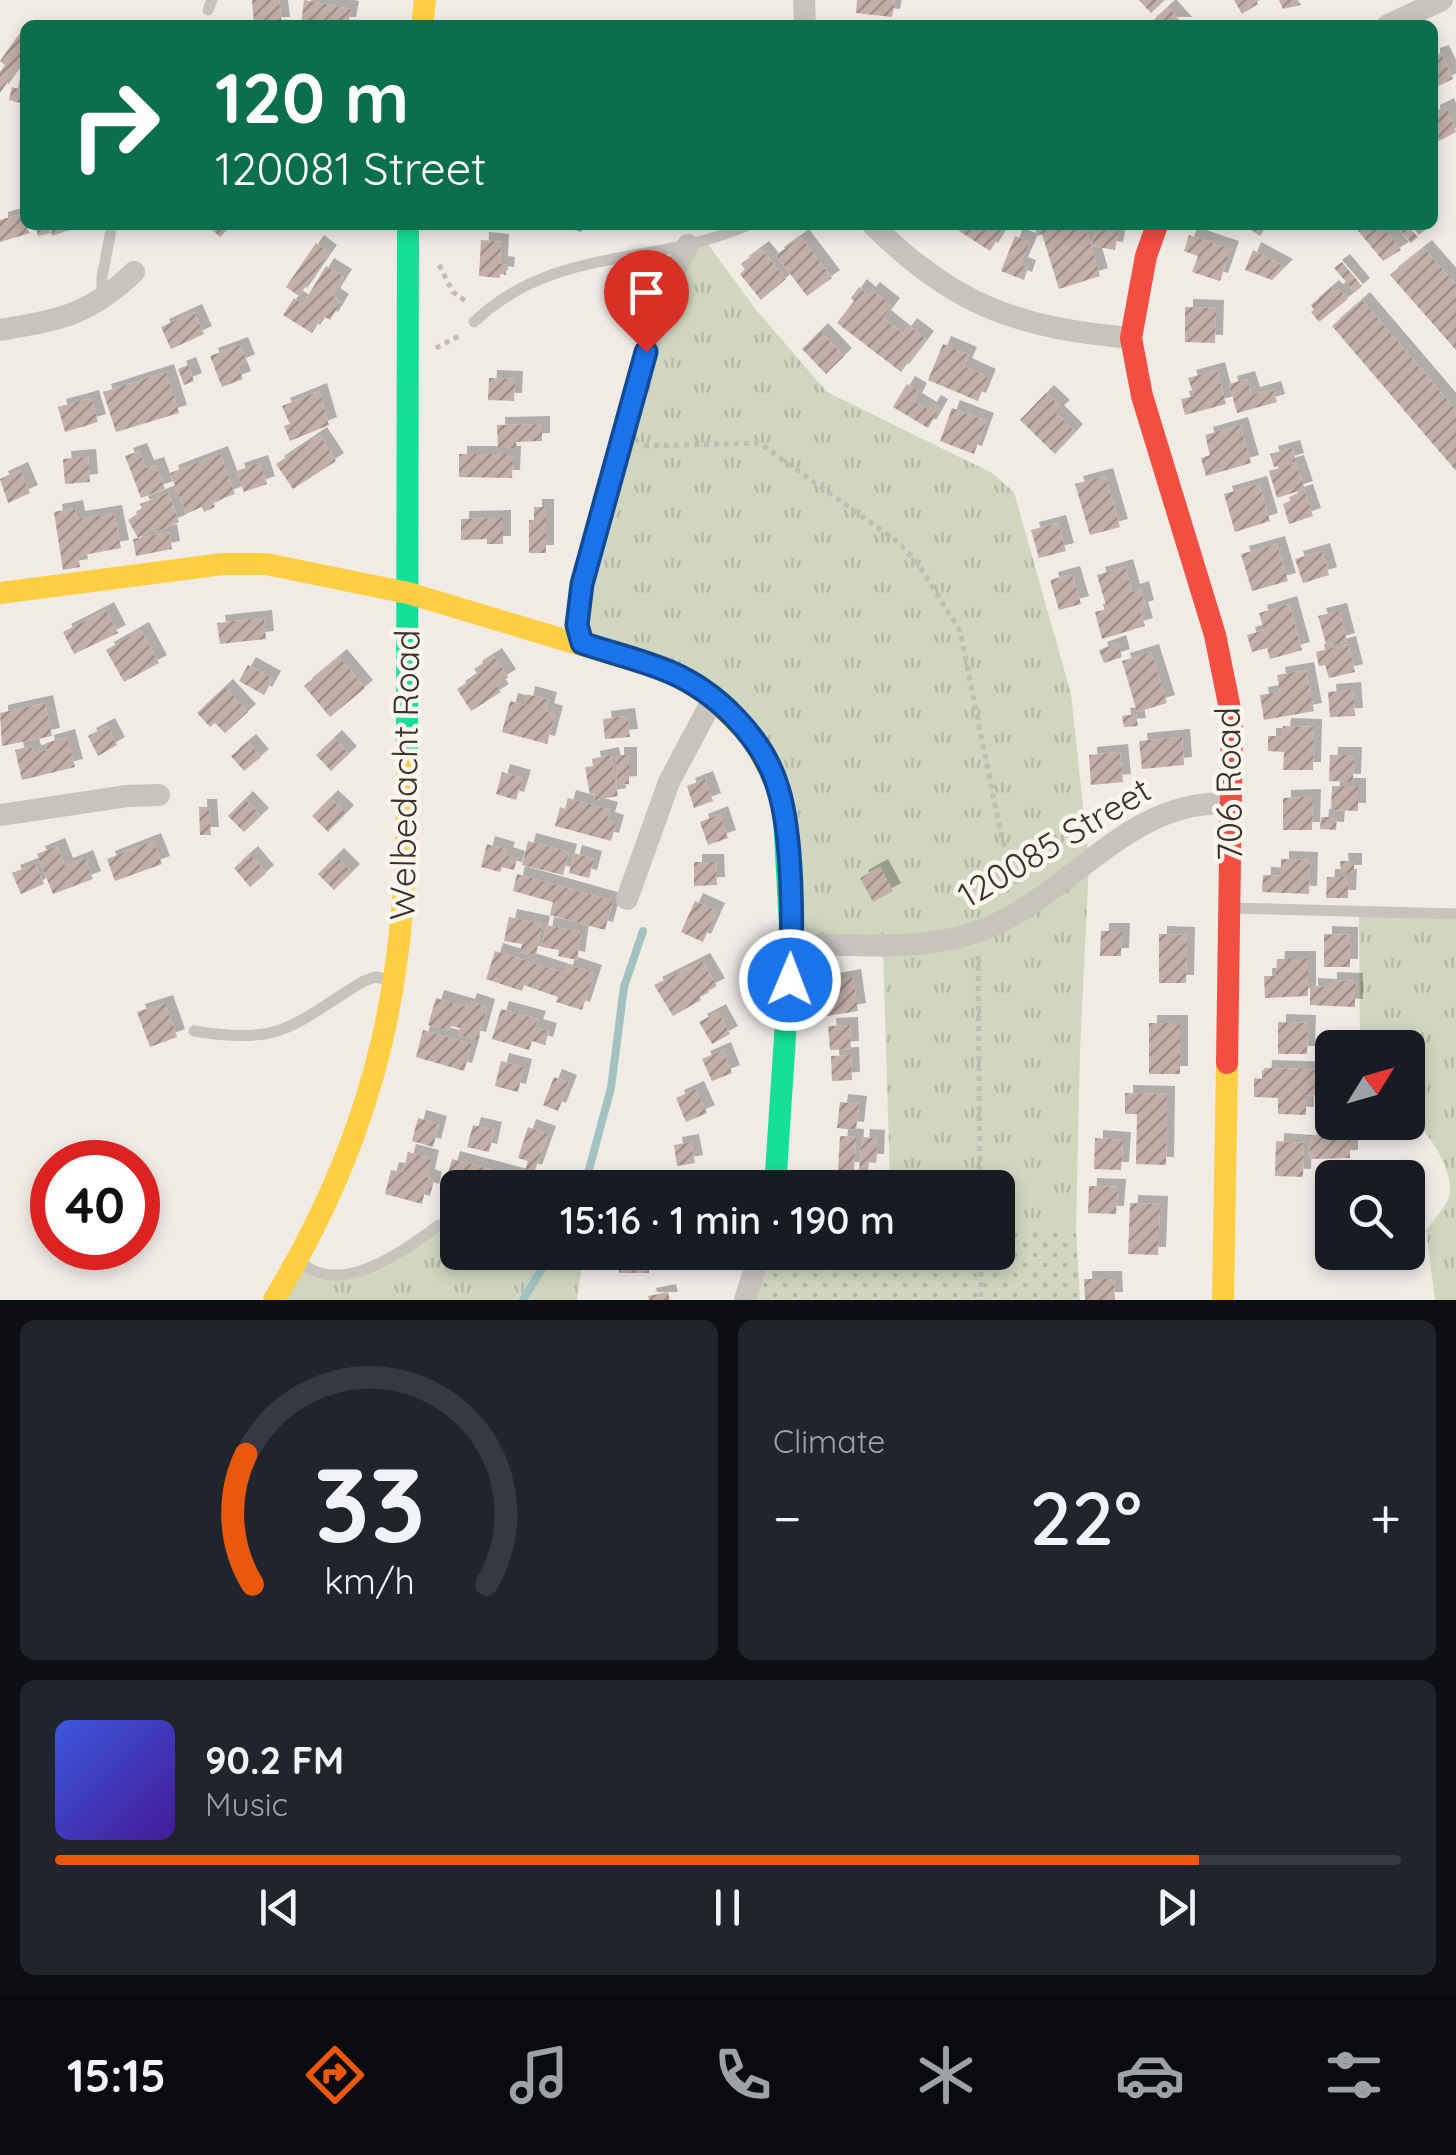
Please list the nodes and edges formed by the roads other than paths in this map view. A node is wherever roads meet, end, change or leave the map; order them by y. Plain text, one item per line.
1 (1442, 0) edge
2 (1399, 20) edge
3 (111, 230) edge
4 (408, 230) edge
5 (734, 230) edge
6 (879, 230) edge
7 (1155, 230) edge
8 (688, 246) junction
9 (134, 272) dead end
10 (102, 302) junction
11 (474, 322) road end
12 (0, 330) edge
13 (1131, 338) junction
14 (0, 593) edge
15 (408, 594) junction
16 (582, 643) junction
17 (713, 699) junction
18 (159, 795) dead end
19 (1232, 804) junction
20 (0, 815) edge
21 (627, 899) dead end
22 (1229, 908) junction
23 (1456, 914) edge
24 (792, 946) junction
25 (395, 980) junction
26 (194, 1031) dead end
27 (776, 1170) edge
28 (439, 1225) dead end
29 (298, 1262) junction
30 (754, 1270) edge
31 (274, 1300) edge
32 (745, 1300) edge
33 (1223, 1300) edge

1 - 2 street
3 - 10 lane
4 - 15 street, Welbedacht Road
5 - 8 lane
6 - 13 street
7 - 13 street, 706 Road
8 - 11 lane
8 - 16 street
9 - 10 street
10 - 12 street
13 - 19 street, 706 Road
14 - 15 street
15 - 16 street
15 - 25 street, Welbedacht Road
16 - 17 street
17 - 21 street
17 - 24 street
18 - 20 street
19 - 22 street, 706 Road
19 - 24 street, 120085 Street
22 - 23 lane
22 - 33 street, 706 Road
24 - 27 street
25 - 26 lane
25 - 29 street, Welbedacht Road
28 - 29 lane
29 - 31 street, Welbedacht Road
30 - 32 street

